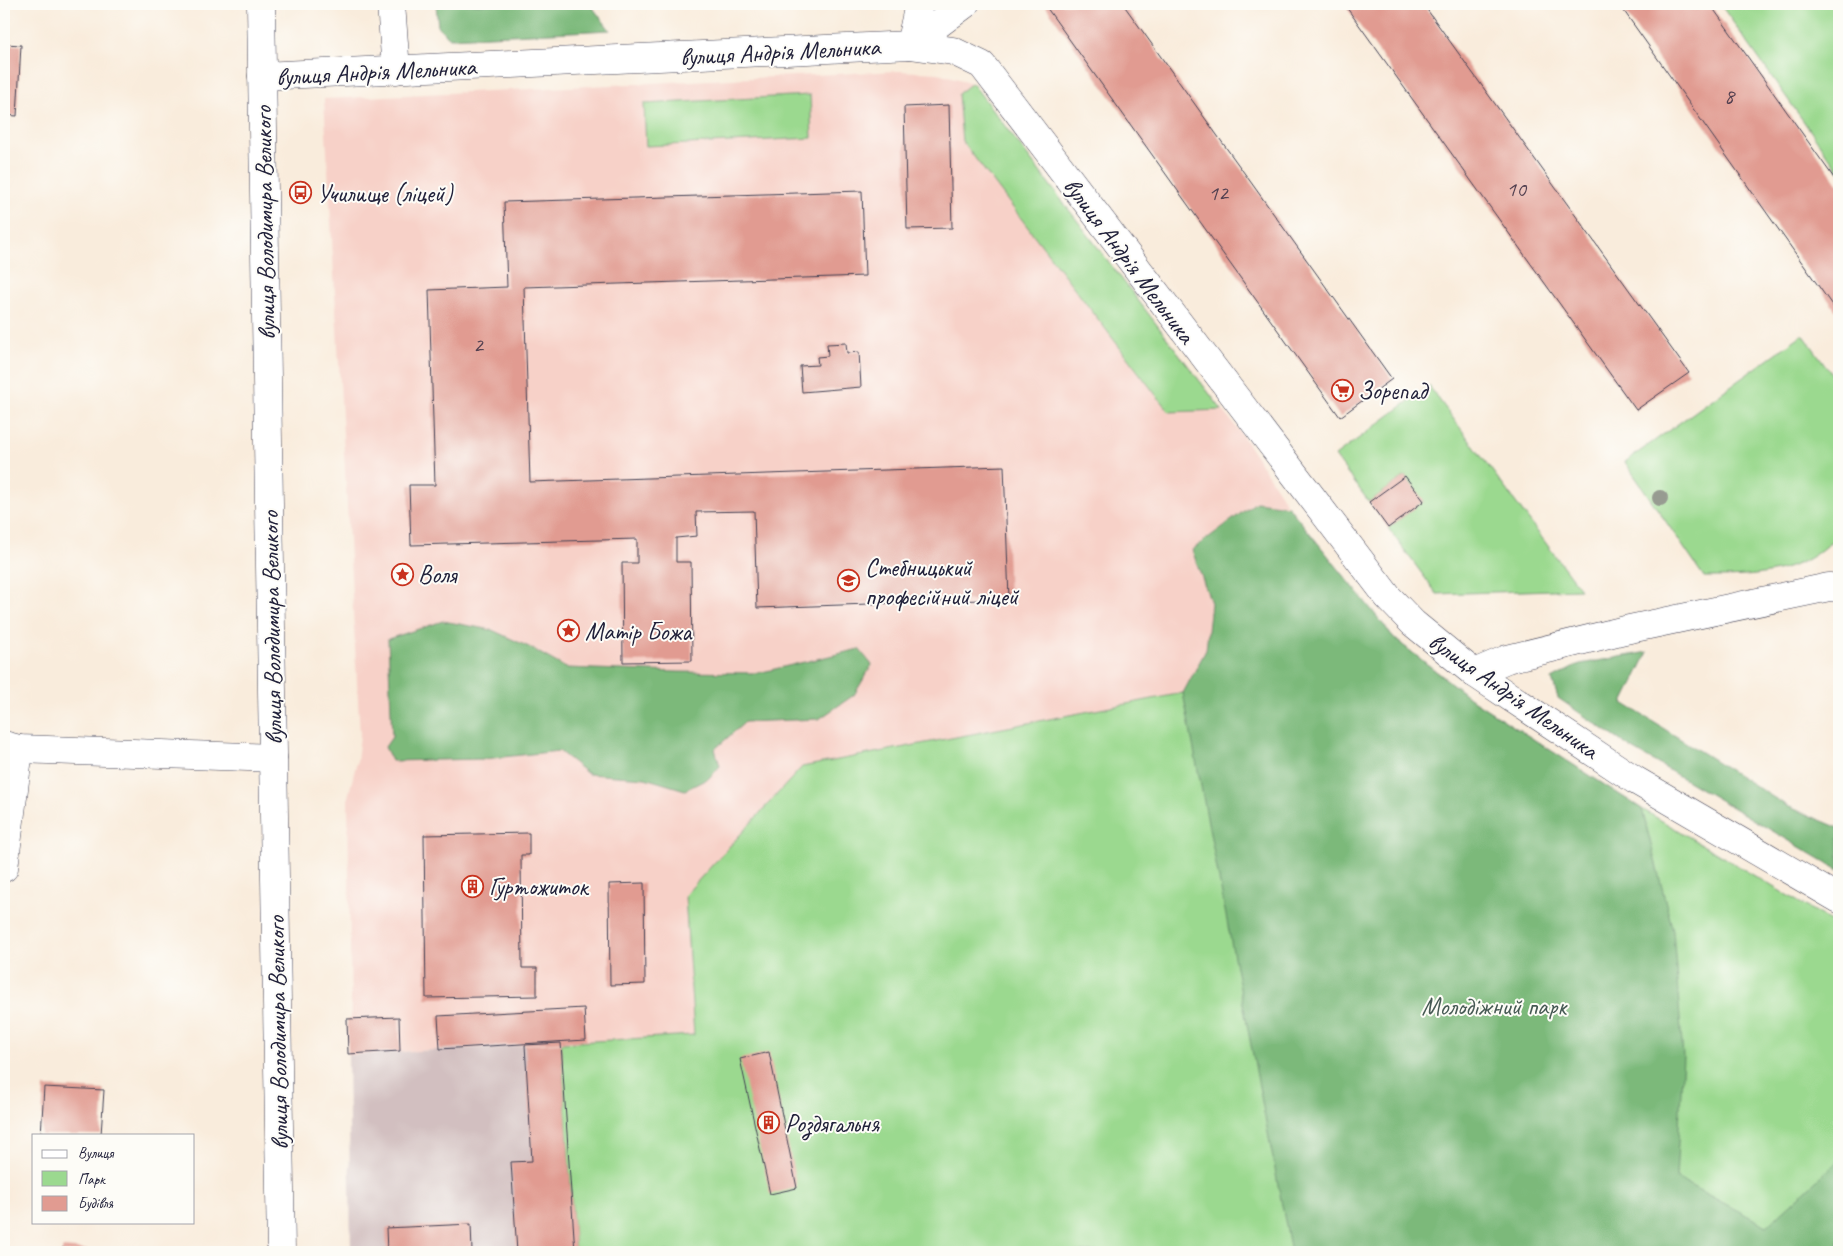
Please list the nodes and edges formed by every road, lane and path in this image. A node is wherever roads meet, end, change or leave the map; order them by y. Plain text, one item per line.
1 (260, 4) edge
2 (391, 4) edge
3 (919, 4) edge
4 (965, 4) edge
5 (910, 45) junction
6 (396, 70) junction
7 (262, 76) junction
8 (1836, 585) edge
9 (1474, 673) junction
10 (11, 747) edge
11 (273, 758) junction
12 (4, 868) edge
13 (1839, 899) edge
14 (281, 1252) edge

1 - 7 street, вулиця Володимира Великого
2 - 6 street
3 - 5 street
4 - 5 street
5 - 6 street, вулиця Андрія Мельника
5 - 9 street, вулиця Андрія Мельника
6 - 7 street, вулиця Андрія Мельника
7 - 11 street, вулиця Володимира Великого
8 - 9 street
9 - 13 street, вулиця Андрія Мельника
10 - 11 street
10 - 12 street
11 - 14 street, вулиця Володимира Великого

